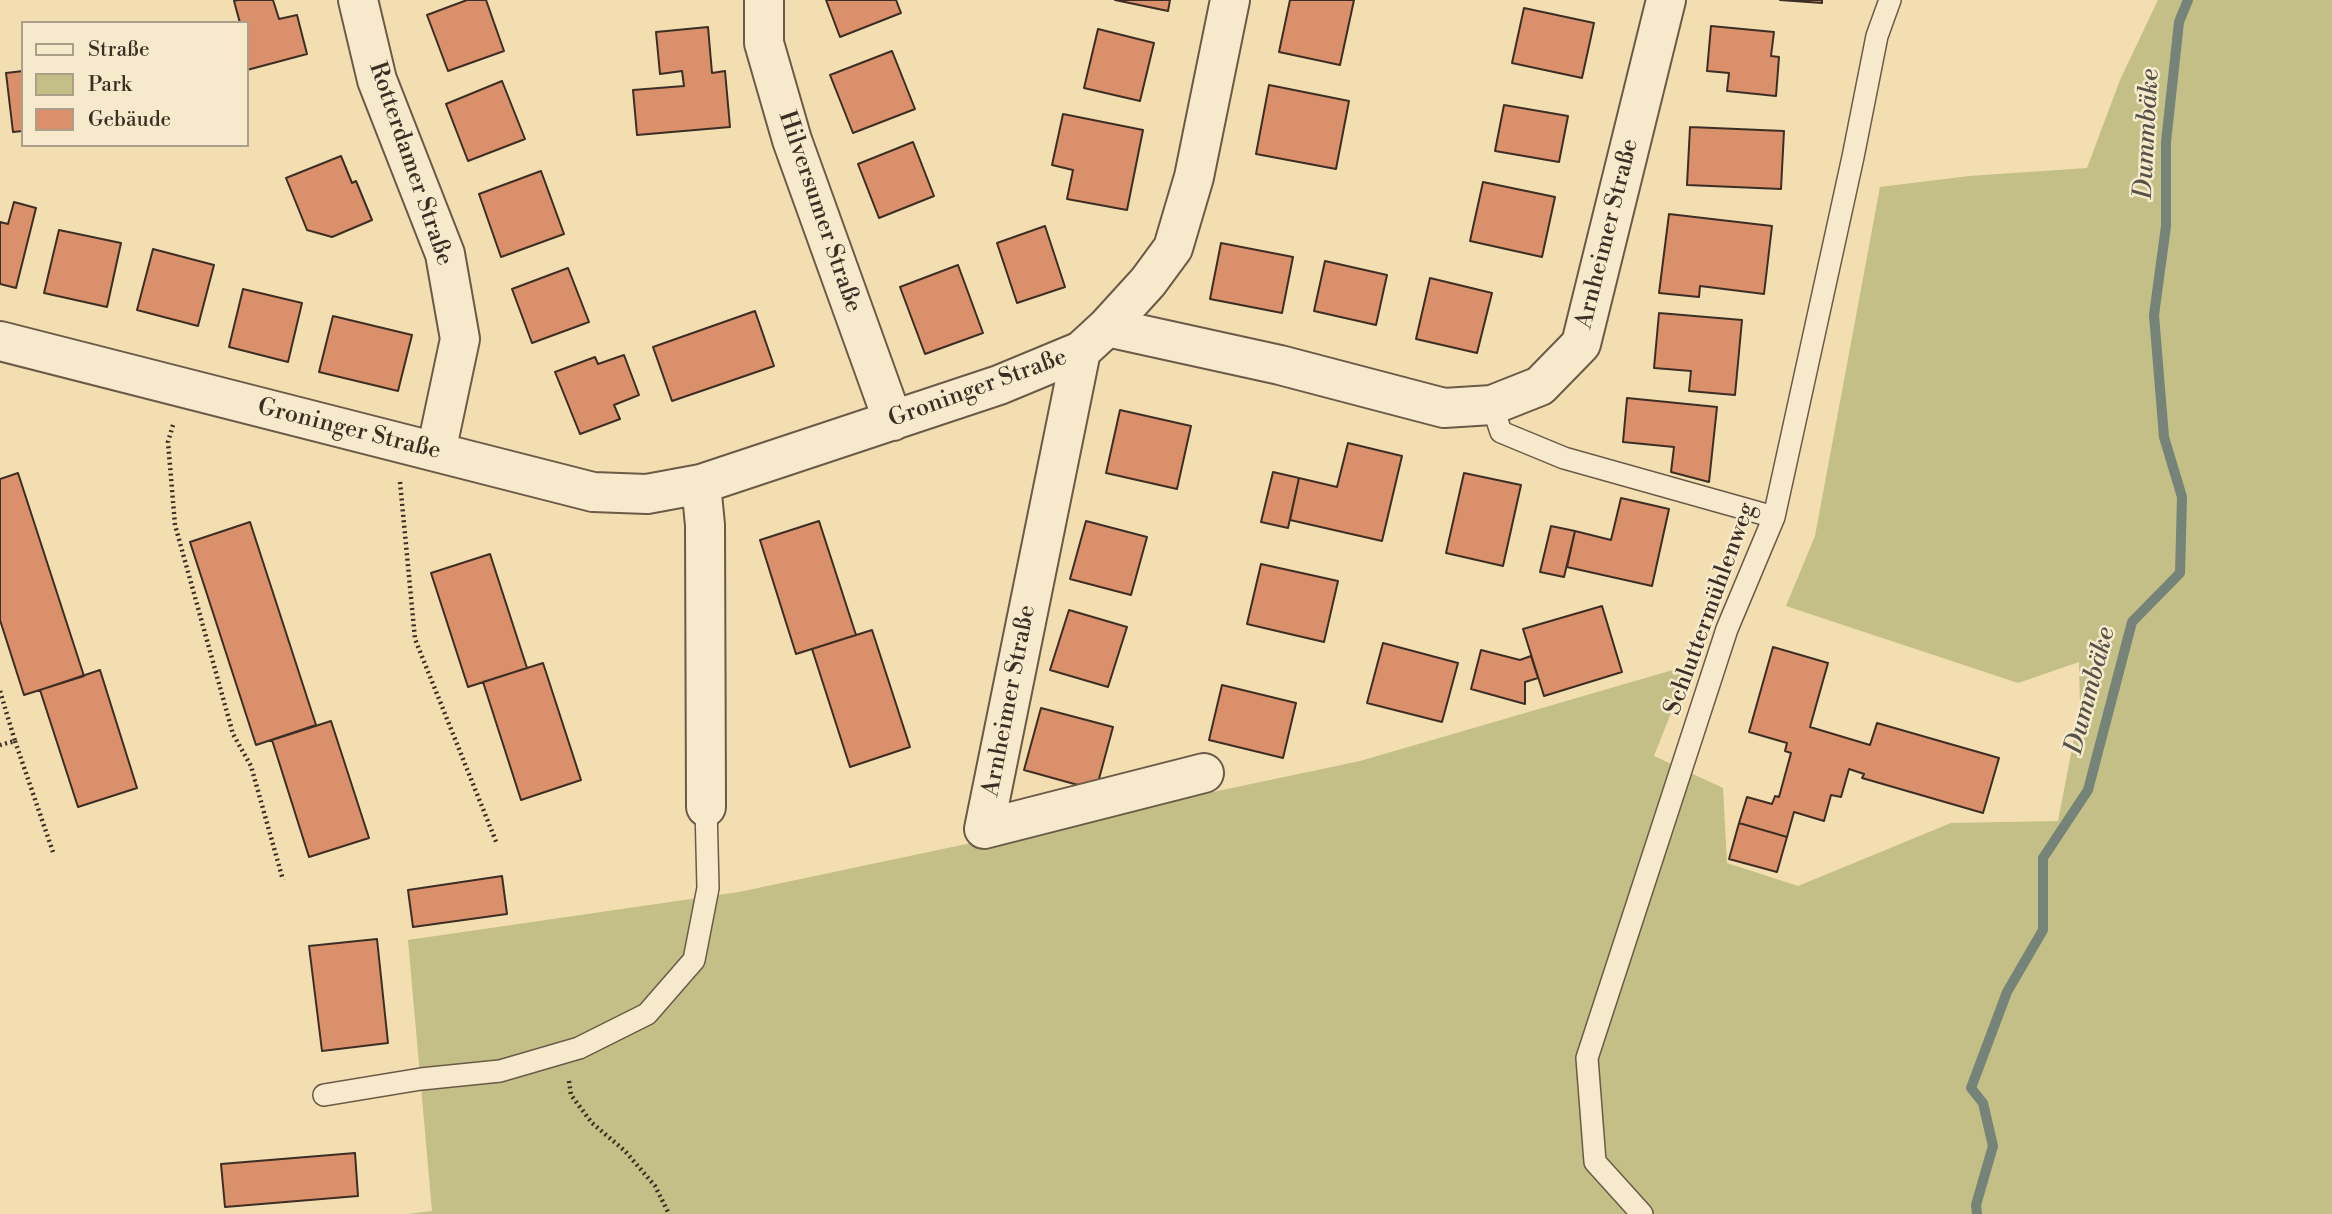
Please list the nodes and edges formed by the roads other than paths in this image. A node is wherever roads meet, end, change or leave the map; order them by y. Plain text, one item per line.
1 (358, 0) edge
2 (764, 0) edge
3 (1230, 0) edge
4 (1666, 0) edge
5 (1890, 0) edge
6 (1094, 339) junction
7 (0, 341) edge
8 (1493, 405) junction
9 (893, 421) junction
10 (436, 452) junction
11 (701, 484) junction
12 (1774, 517) junction
13 (1204, 773) dead end
14 (706, 807) joint
15 (324, 1095) dead end
16 (1642, 1214) edge

1 - 10 street, Rotterdamer Straße
2 - 9 street, Hilversumer Straße
3 - 6 street, Groninger Straße
4 - 8 street, Arnheimer Straße
5 - 12 lane, Schluttermühlenweg
6 - 8 street, Arnheimer Straße
6 - 9 street, Groninger Straße
6 - 13 street, Arnheimer Straße
7 - 10 street, Groninger Straße
8 - 12 lane
9 - 11 street, Groninger Straße
10 - 11 street, Groninger Straße
11 - 14 street
12 - 16 lane, Schluttermühlenweg
14 - 15 lane

